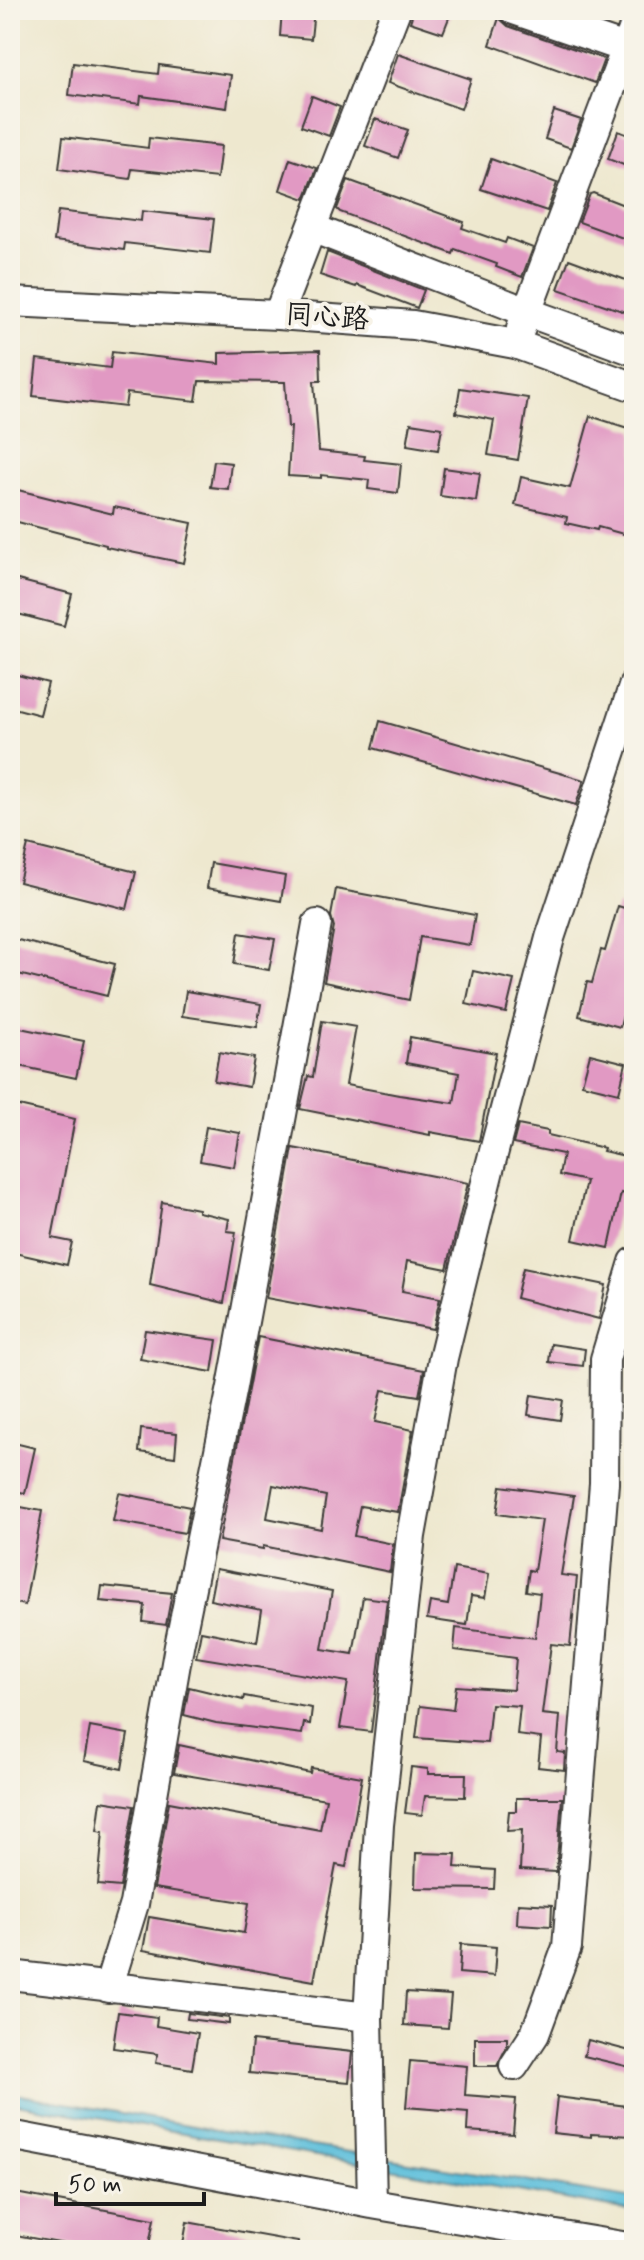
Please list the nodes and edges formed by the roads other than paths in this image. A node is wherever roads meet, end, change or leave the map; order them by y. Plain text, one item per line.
1 (396, 10) edge
2 (514, 10) edge
3 (631, 42) edge
4 (312, 228) junction
5 (10, 302) edge
6 (527, 312) junction
7 (278, 315) junction
8 (515, 344) junction
9 (634, 351) edge
10 (634, 387) edge
11 (634, 684) edge
12 (317, 924) dead end
13 (634, 1262) edge
14 (10, 1975) edge
15 (108, 1988) junction
16 (368, 2017) junction
17 (514, 2066) dead end
18 (10, 2135) edge
19 (372, 2197) junction
20 (634, 2248) edge

1 - 4 street
2 - 3 street
3 - 6 street
4 - 6 street
4 - 7 street
5 - 7 street, 同心路
6 - 8 street
6 - 9 street
7 - 8 street, 同心路
8 - 10 street, 同心路
11 - 16 street
12 - 15 street
13 - 17 street
14 - 15 street
15 - 16 street
16 - 19 street
18 - 19 street
19 - 20 street

